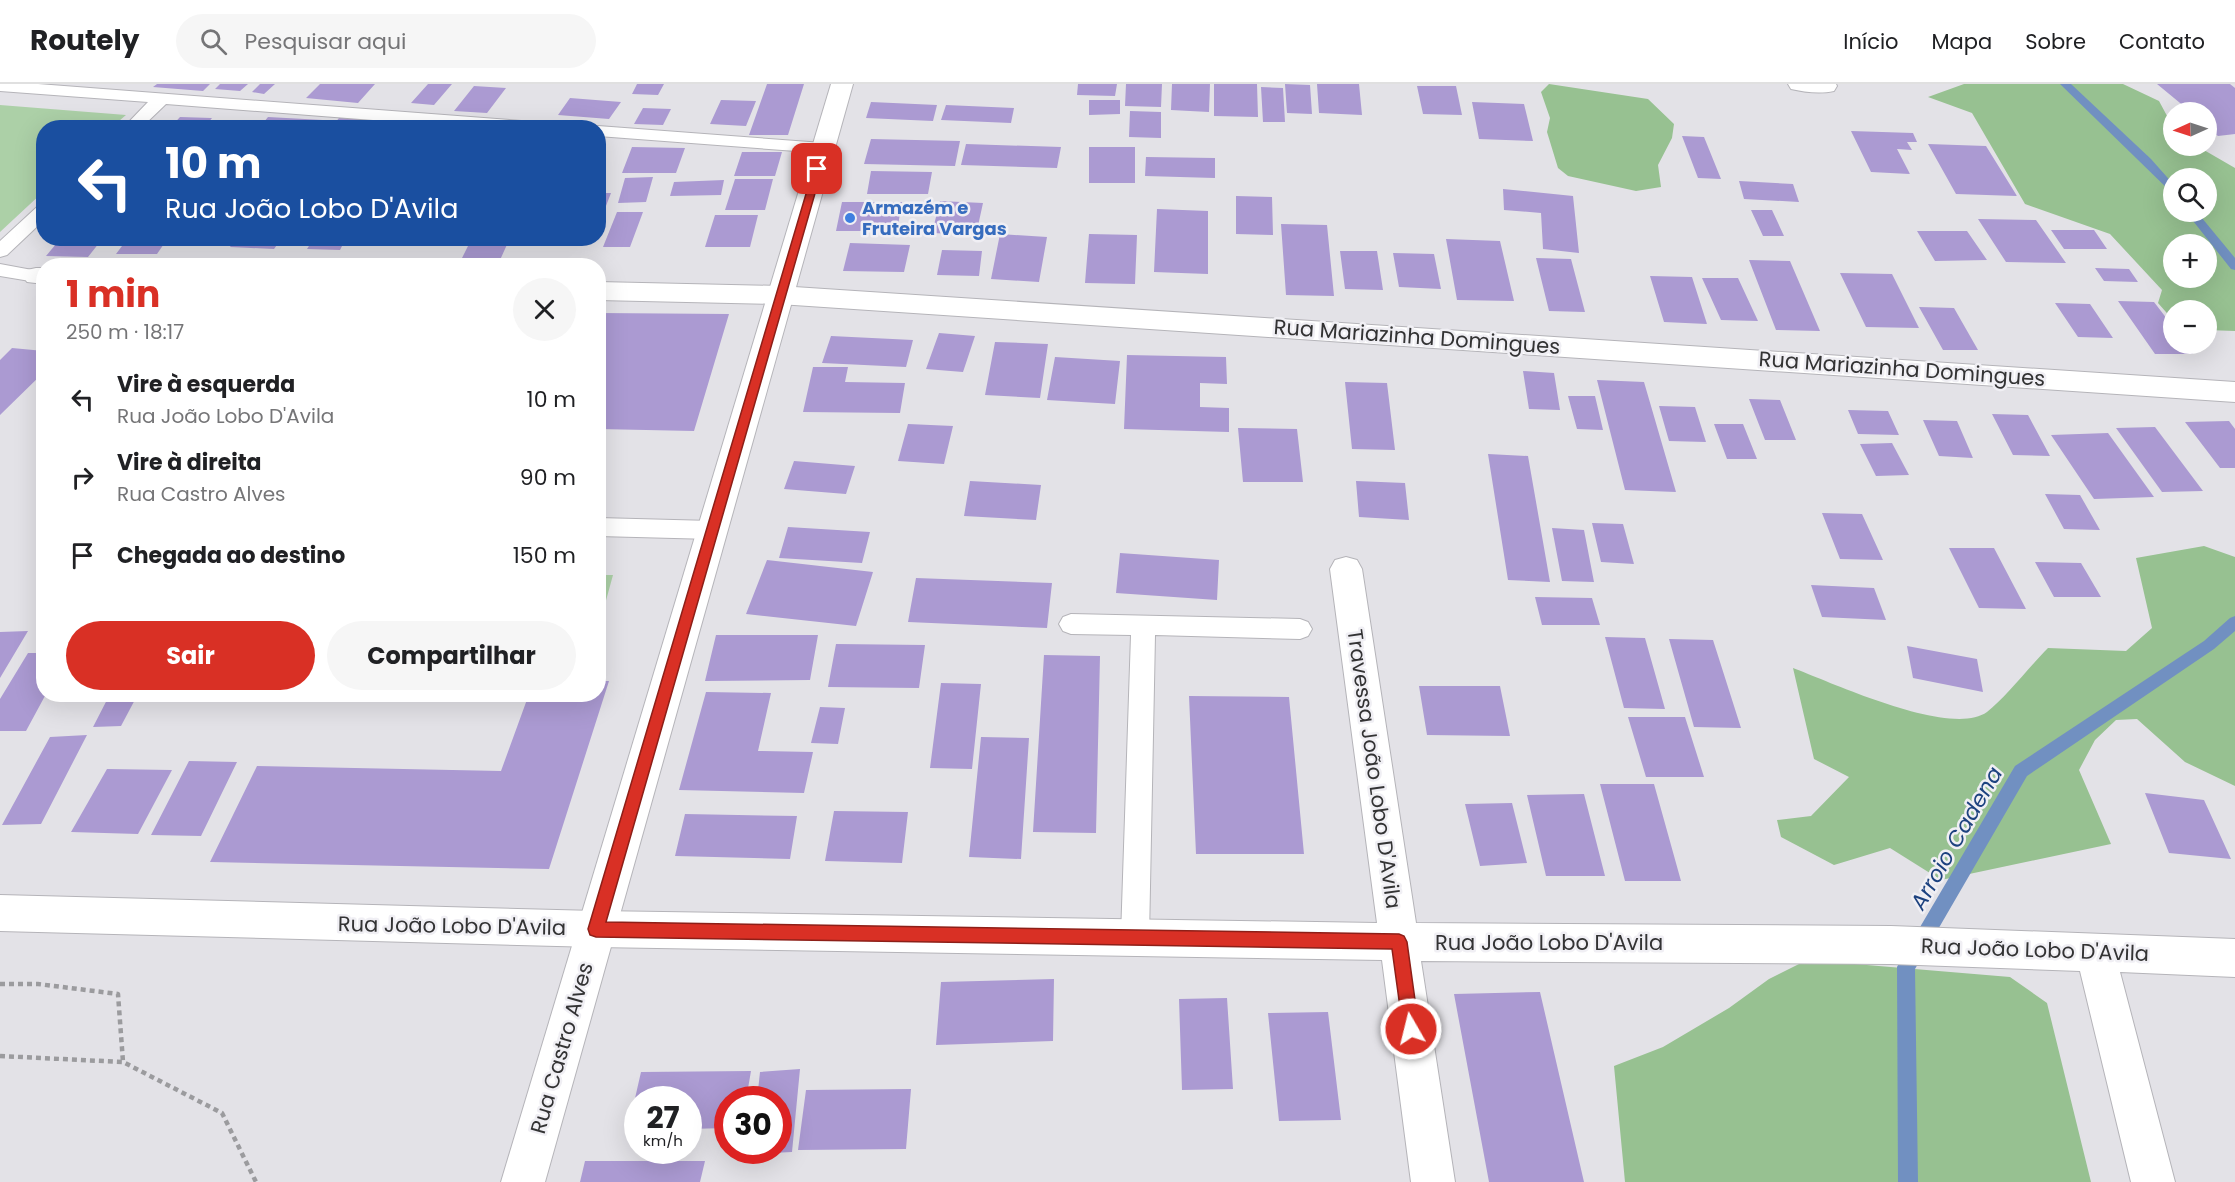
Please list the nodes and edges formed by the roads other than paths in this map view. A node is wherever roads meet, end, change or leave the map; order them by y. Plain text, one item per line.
1 (842, 84) edge
2 (1799, 84) edge
3 (0, 86) edge
4 (1826, 86) dead end
5 (162, 98) junction
6 (139, 120) edge
7 (445, 120) edge
8 (606, 132) edge
9 (823, 148) junction
10 (36, 217) edge
11 (0, 251) edge
12 (0, 270) edge
13 (36, 275) edge
14 (606, 291) edge
15 (779, 295) junction
16 (2235, 392) edge
17 (606, 527) edge
18 (712, 530) junction
19 (1346, 569) dead end
20 (1071, 624) dead end
21 (1143, 626) junction
22 (1300, 629) dead end
23 (0, 913) edge
24 (596, 929) junction
25 (1135, 937) junction
26 (1399, 942) junction
27 (2095, 952) junction
28 (2235, 958) edge
29 (523, 1182) edge
30 (1433, 1182) edge
31 (2153, 1182) edge

1 - 9 street, Rua Castro Alves
2 - 4 street
3 - 5 lane
5 - 6 lane
5 - 7 lane
8 - 9 lane
9 - 15 street, Rua Castro Alves
10 - 11 lane
12 - 13 lane
14 - 15 street, Rua Mariazinha Domingues
15 - 16 street, Rua Mariazinha Domingues
15 - 18 street, Rua Castro Alves
17 - 18 lane
18 - 24 street, Rua Castro Alves
19 - 26 street, Travessa João Lobo D'Avila
20 - 21 lane
21 - 22 lane
21 - 25 lane
23 - 24 street, Rua João Lobo D'Avila
24 - 25 street, Rua João Lobo D'Avila
24 - 29 street, Rua Castro Alves
25 - 26 street, Rua João Lobo D'Avila
26 - 27 street, Rua João Lobo D'Avila
26 - 30 street, Travessa João Lobo D'Avila
27 - 28 street, Rua João Lobo D'Avila
27 - 31 street

